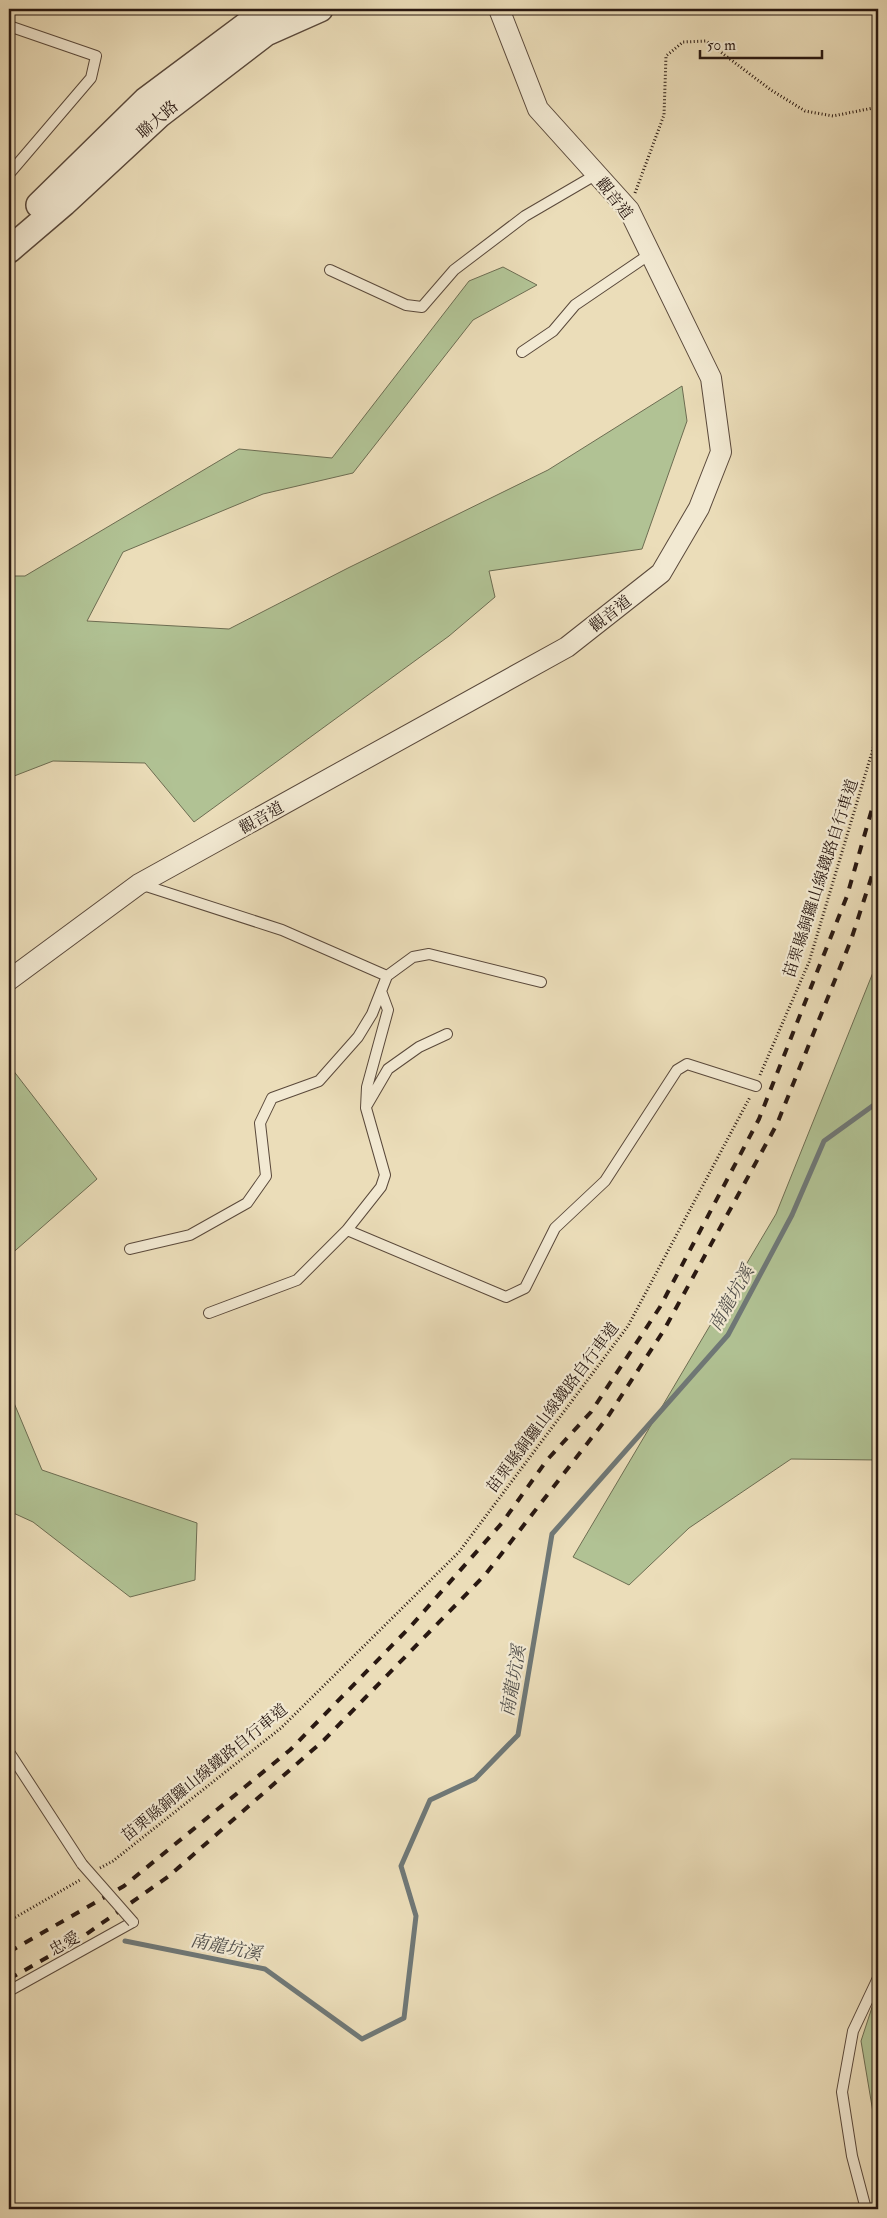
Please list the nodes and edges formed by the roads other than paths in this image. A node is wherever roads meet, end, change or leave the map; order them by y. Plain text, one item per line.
1 (320, 9) edge
2 (499, 9) edge
3 (271, 15) edge
4 (9, 26) edge
5 (153, 107) junction
6 (9, 174) edge
7 (597, 174) junction
8 (9, 228) edge
9 (9, 250) edge
10 (650, 254) junction
11 (330, 270) dead end
12 (522, 352) dead end
13 (140, 884) junction
14 (387, 976) junction
15 (9, 980) edge
16 (542, 982) dead end
17 (381, 991) junction
18 (447, 1034) dead end
19 (756, 1086) road end
20 (366, 1108) junction
21 (347, 1230) junction
22 (130, 1249) dead end
23 (209, 1313) dead end
24 (9, 1752) edge
25 (878, 1978) edge
26 (9, 1991) edge
27 (866, 2209) edge

1 - 3 street, 聯大路
2 - 7 street, 觀音道
3 - 5 street, 聯大路
4 - 6 lane
5 - 8 street, 聯大路
5 - 9 street, 聯大路
7 - 10 street, 觀音道
7 - 11 lane
10 - 12 lane
10 - 13 street, 觀音道
13 - 14 lane
13 - 15 street, 觀音道
14 - 16 lane
14 - 17 lane
17 - 20 lane
17 - 22 lane
18 - 20 lane
19 - 21 lane
20 - 21 lane
21 - 23 lane
24 - 26 lane, 忠愛, bridge
25 - 27 lane

